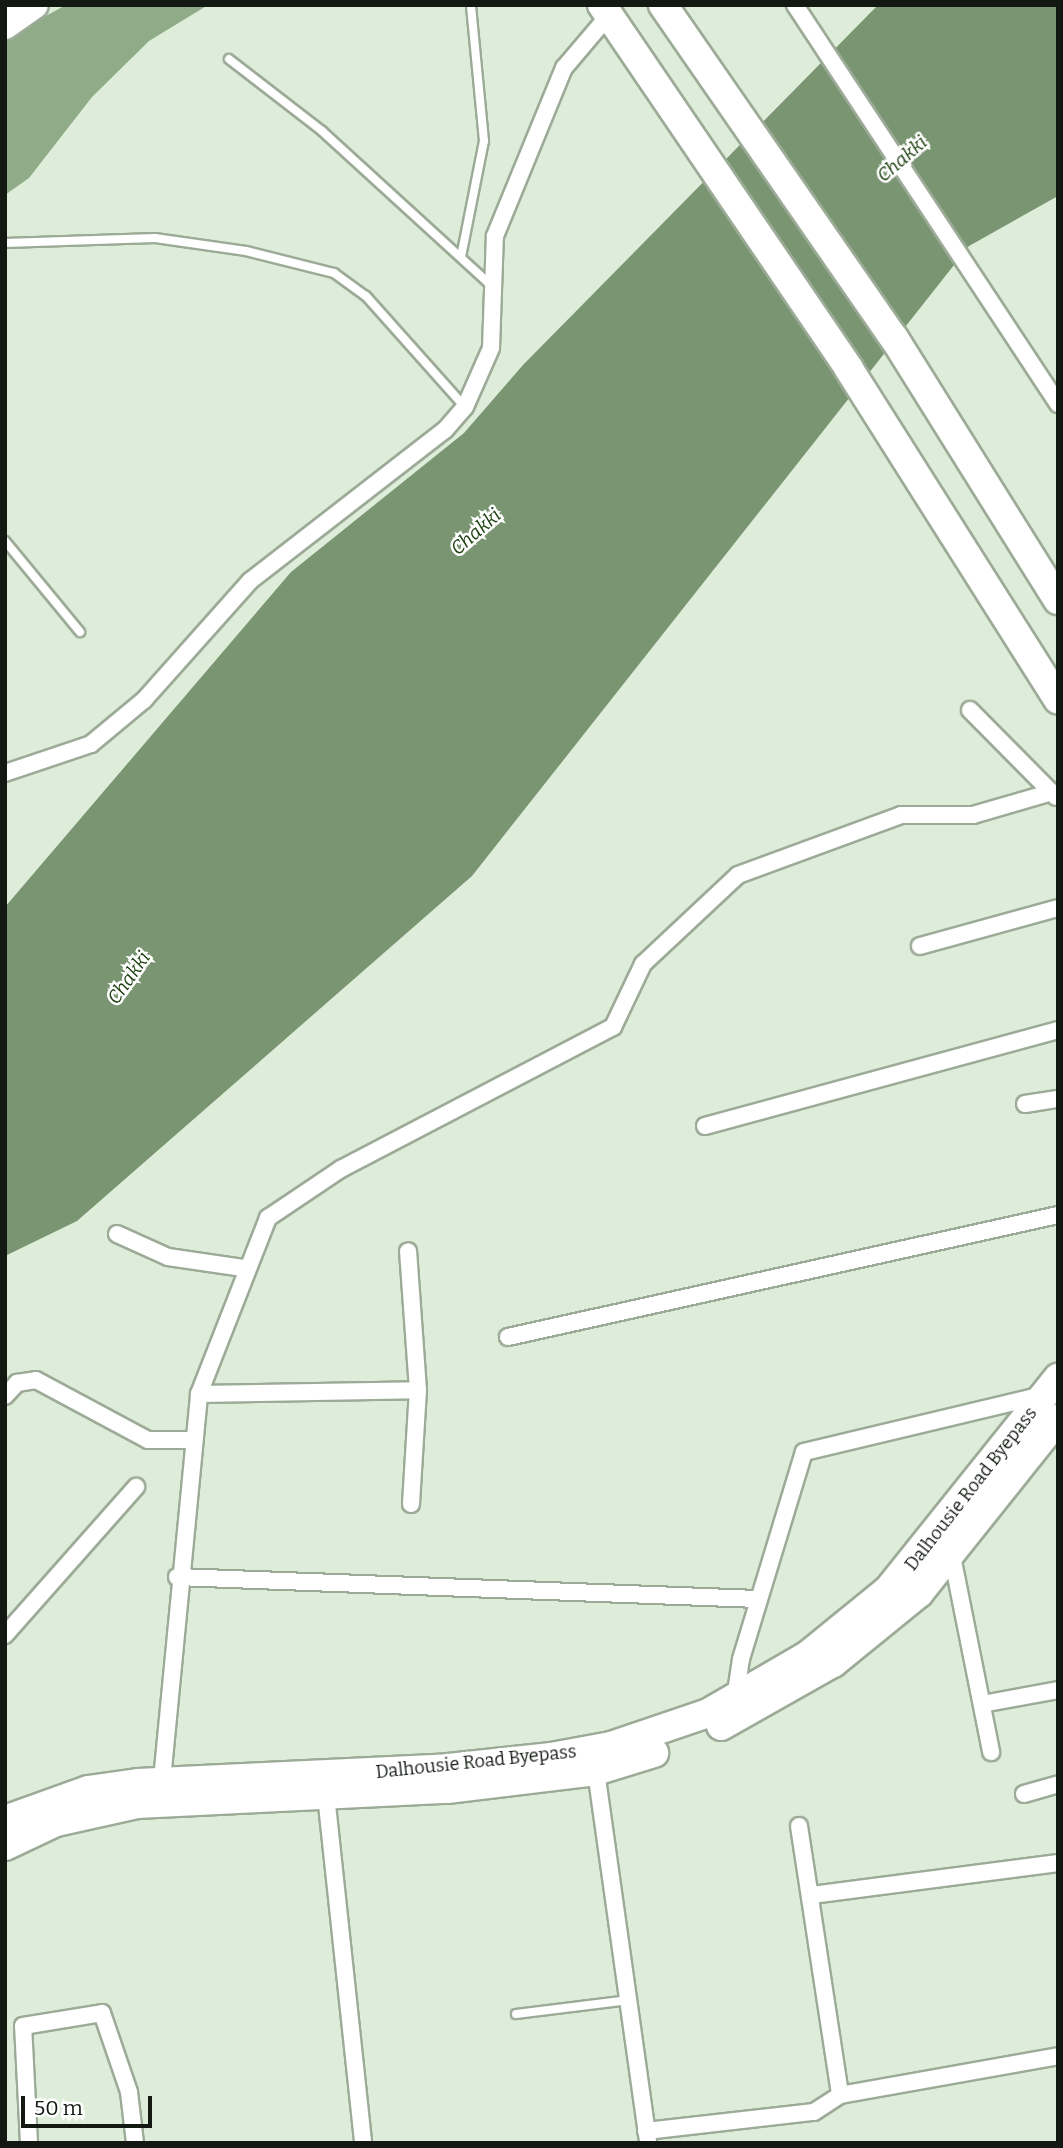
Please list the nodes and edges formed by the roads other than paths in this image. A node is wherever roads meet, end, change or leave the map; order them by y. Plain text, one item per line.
1 (34, 5) edge
2 (471, 5) edge
3 (663, 5) edge
4 (795, 5) edge
5 (606, 10) edge
6 (5, 25) edge
7 (229, 60) dead end
8 (5, 243) edge
9 (461, 257) junction
10 (493, 287) junction
11 (1058, 404) edge
12 (465, 407) junction
13 (5, 541) edge
14 (1058, 600) edge
15 (80, 632) dead end
16 (1058, 700) edge
17 (970, 710) dead end
18 (7, 771) edge
19 (1055, 796) edge
20 (1058, 908) edge
21 (920, 946) dead end
22 (1058, 1030) edge
23 (1058, 1099) edge
24 (1025, 1104) dead end
25 (705, 1126) dead end
26 (1058, 1215) edge
27 (117, 1234) dead end
28 (408, 1251) dead end
29 (243, 1268) junction
30 (508, 1337) dead end
31 (418, 1390) junction
32 (199, 1394) junction
33 (5, 1396) edge
34 (1054, 1397) edge
35 (194, 1440) junction
36 (136, 1487) dead end
37 (411, 1504) dead end
38 (952, 1556) junction
39 (177, 1577) junction
40 (758, 1600) junction
41 (5, 1635) edge
42 (1058, 1690) edge
43 (735, 1699) junction
44 (982, 1704) junction
45 (991, 1752) dead end
46 (596, 1771) junction
47 (162, 1780) junction
48 (1058, 1784) edge
49 (1024, 1794) dead end
50 (326, 1795) junction
51 (5, 1819) edge
52 (799, 1826) dead end
53 (5, 1846) edge
54 (1058, 1863) edge
55 (812, 1895) junction
56 (632, 2000) junction
57 (516, 2014) dead end
58 (1058, 2056) edge
59 (840, 2095) junction
60 (647, 2137) edge
61 (29, 2143) edge
62 (135, 2143) edge
63 (363, 2143) edge

1 - 6 highway
2 - 9 lane
3 - 14 highway
4 - 11 street
5 - 10 street
5 - 16 highway
7 - 9 lane
8 - 12 lane
9 - 10 lane
10 - 12 street
12 - 18 street
13 - 15 lane
17 - 19 street
19 - 29 street
20 - 21 street
22 - 25 street
23 - 24 street
26 - 30 street
27 - 29 street
28 - 31 street
29 - 32 street
31 - 32 street
31 - 37 street
32 - 35 street
33 - 35 street
34 - 38 highway
34 - 40 street
34 - 43 highway, Dalhousie Road Byepass
35 - 39 street
36 - 41 street
38 - 44 street
38 - 46 highway
39 - 40 street
39 - 47 street
40 - 43 street
42 - 44 street
43 - 47 highway, Dalhousie Road Byepass
44 - 45 street
46 - 50 highway
46 - 56 street
47 - 51 highway, Dalhousie Road Byepass
48 - 49 street
50 - 53 highway
50 - 63 street
52 - 55 street
54 - 55 street
55 - 59 street
56 - 57 lane
56 - 60 street
58 - 59 street
59 - 60 street
61 - 62 street

